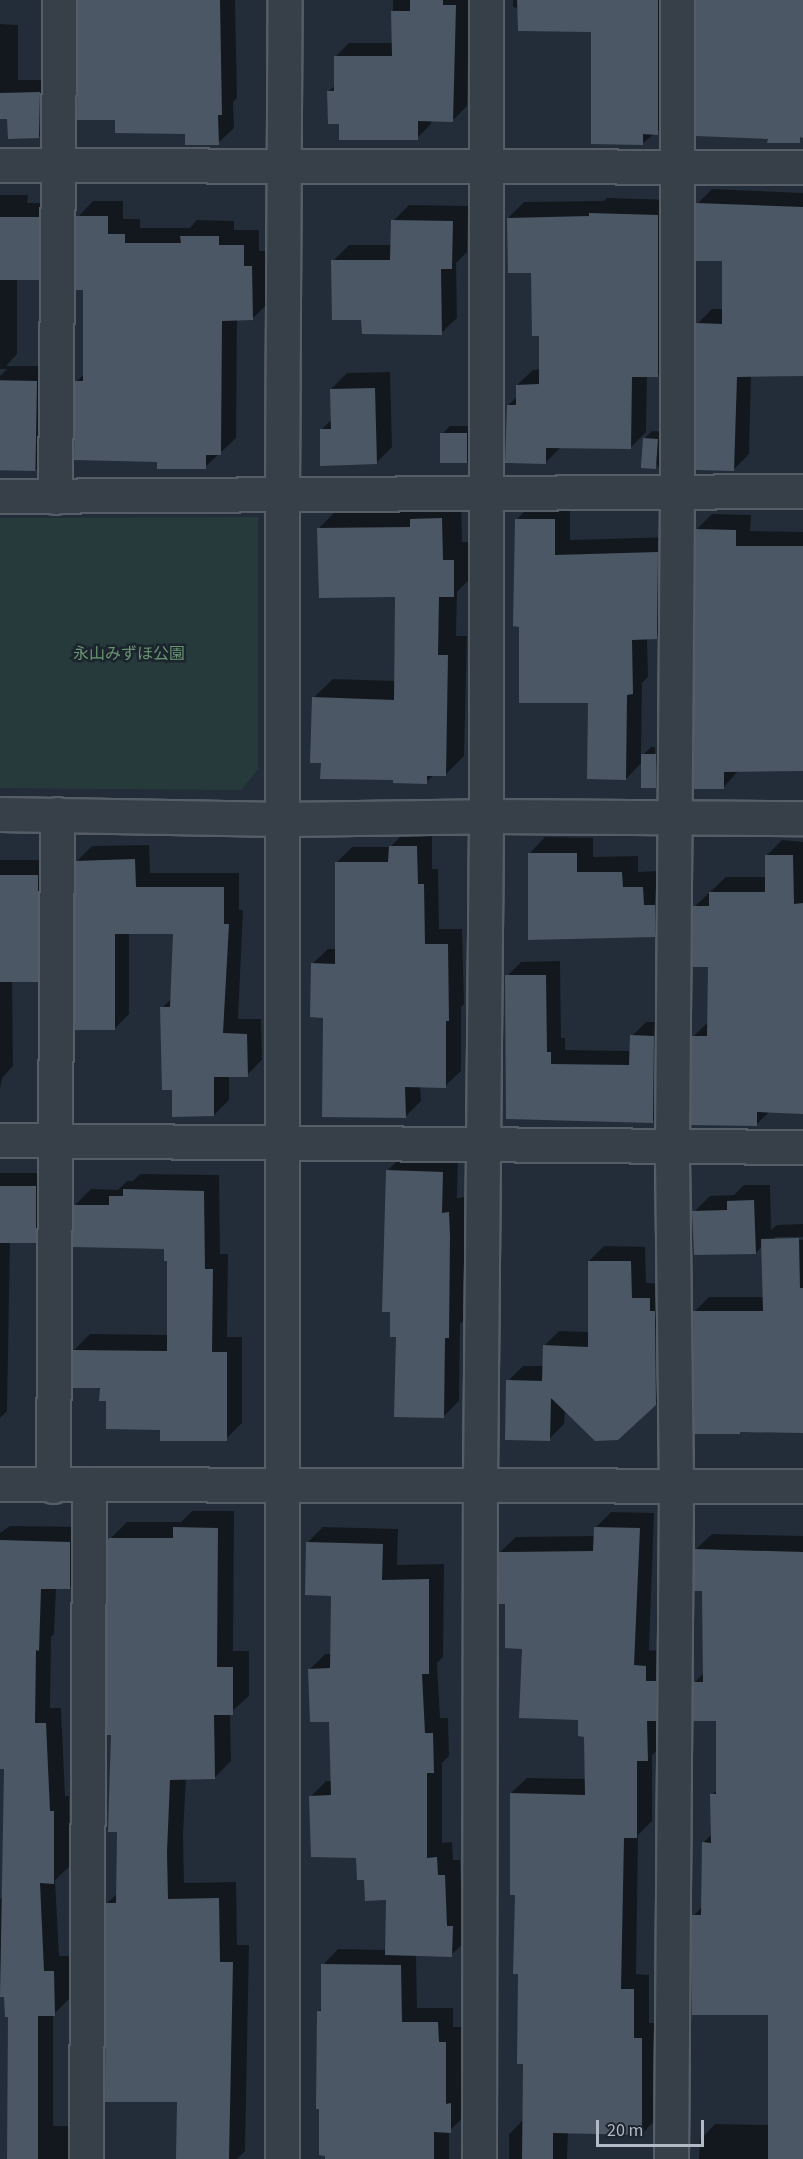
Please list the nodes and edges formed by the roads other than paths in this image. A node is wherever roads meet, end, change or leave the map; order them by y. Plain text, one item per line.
1 (59, 0) edge
2 (285, 0) edge
3 (486, 0) edge
4 (677, 0) edge
5 (285, 164) junction
6 (484, 164) junction
7 (0, 165) edge
8 (58, 165) junction
9 (677, 166) junction
10 (803, 167) edge
11 (677, 490) junction
12 (803, 491) edge
13 (487, 493) junction
14 (282, 495) junction
15 (0, 496) edge
16 (55, 497) junction
17 (0, 814) edge
18 (57, 814) junction
19 (486, 816) junction
20 (675, 818) junction
21 (803, 818) edge
22 (282, 819) junction
23 (0, 1140) edge
24 (56, 1140) junction
25 (283, 1141) junction
26 (482, 1144) junction
27 (803, 1147) edge
28 (672, 1148) junction
29 (480, 1483) junction
30 (0, 1484) edge
31 (89, 1485) junction
32 (676, 1485) junction
33 (53, 1486) junction
34 (280, 1486) junction
35 (803, 1486) edge
36 (86, 2159) edge
37 (282, 2159) edge
38 (479, 2159) edge
39 (671, 2159) edge

1 - 8 street
2 - 5 street
3 - 6 street
4 - 9 street
5 - 6 street
5 - 8 street
5 - 14 street
6 - 9 street
6 - 13 street
7 - 8 street
8 - 16 street
9 - 10 street
9 - 11 street
11 - 12 street
11 - 13 street
11 - 20 street
13 - 14 street
13 - 19 street
14 - 16 street
14 - 22 street
15 - 16 street
17 - 18 street
18 - 22 street
18 - 24 street
19 - 20 street
19 - 22 street
19 - 26 street
20 - 21 street
20 - 28 street
22 - 25 street
23 - 24 street
24 - 25 street
24 - 33 street
25 - 26 street
25 - 34 street
26 - 28 street
26 - 29 street
27 - 28 street
28 - 32 street
29 - 32 street
29 - 34 street
29 - 38 street
30 - 33 street
31 - 33 street
31 - 34 street
31 - 36 street
32 - 35 street
32 - 39 street
34 - 37 street

